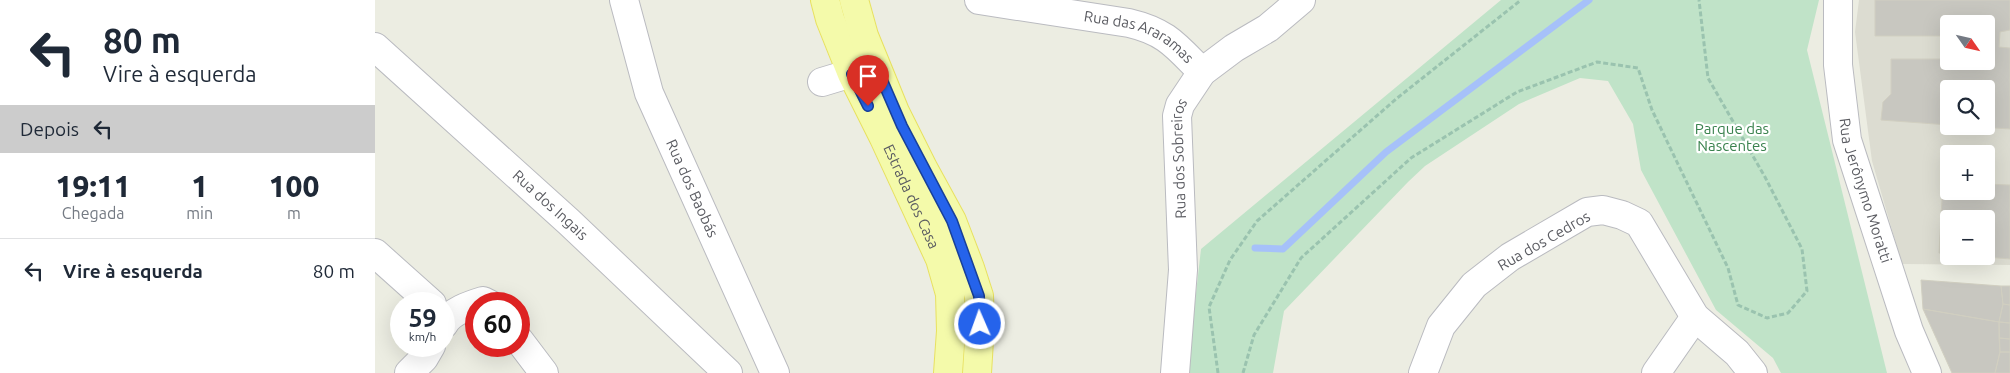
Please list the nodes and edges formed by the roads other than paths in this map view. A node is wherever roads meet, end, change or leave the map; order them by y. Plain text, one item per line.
1 (624, 0) edge
2 (825, 0) edge
3 (854, 0) edge
4 (979, 0) edge
5 (1301, 0) edge
6 (1838, 0) edge
7 (375, 47) edge
8 (864, 70) junction
9 (1203, 72) junction
10 (822, 82) dead end
11 (375, 253) edge
12 (951, 254) junction
13 (416, 292) edge
14 (1695, 317) junction
15 (759, 342) junction
16 (530, 355) edge
17 (725, 370) edge
18 (544, 373) edge
19 (775, 373) edge
20 (948, 373) edge
21 (977, 373) edge
22 (1175, 373) edge
23 (1423, 373) edge
24 (1656, 373) edge
25 (1753, 373) edge
26 (1927, 373) edge

1 - 15 street, Rua dos Baobás
2 - 8 main road, Estrada dos Casa
3 - 8 main road, Estrada dos Casa
4 - 9 street, Rua das Araramas
5 - 9 street, Rua dos Sobreiros
6 - 26 street, Rua Jerônymo Moratti
7 - 17 street, Rua dos Ingais
8 - 10 street
8 - 12 main road, Estrada dos Casa
9 - 22 street, Rua dos Sobreiros
11 - 13 street
12 - 20 main road, Estrada dos Casa
12 - 21 main road, Estrada dos Casa
14 - 23 street, Rua dos Cedros
14 - 24 street
14 - 25 street, Rua dos Cedros
15 - 17 street, Rua dos Ingais
15 - 19 street, Rua dos Baobás
16 - 18 street

